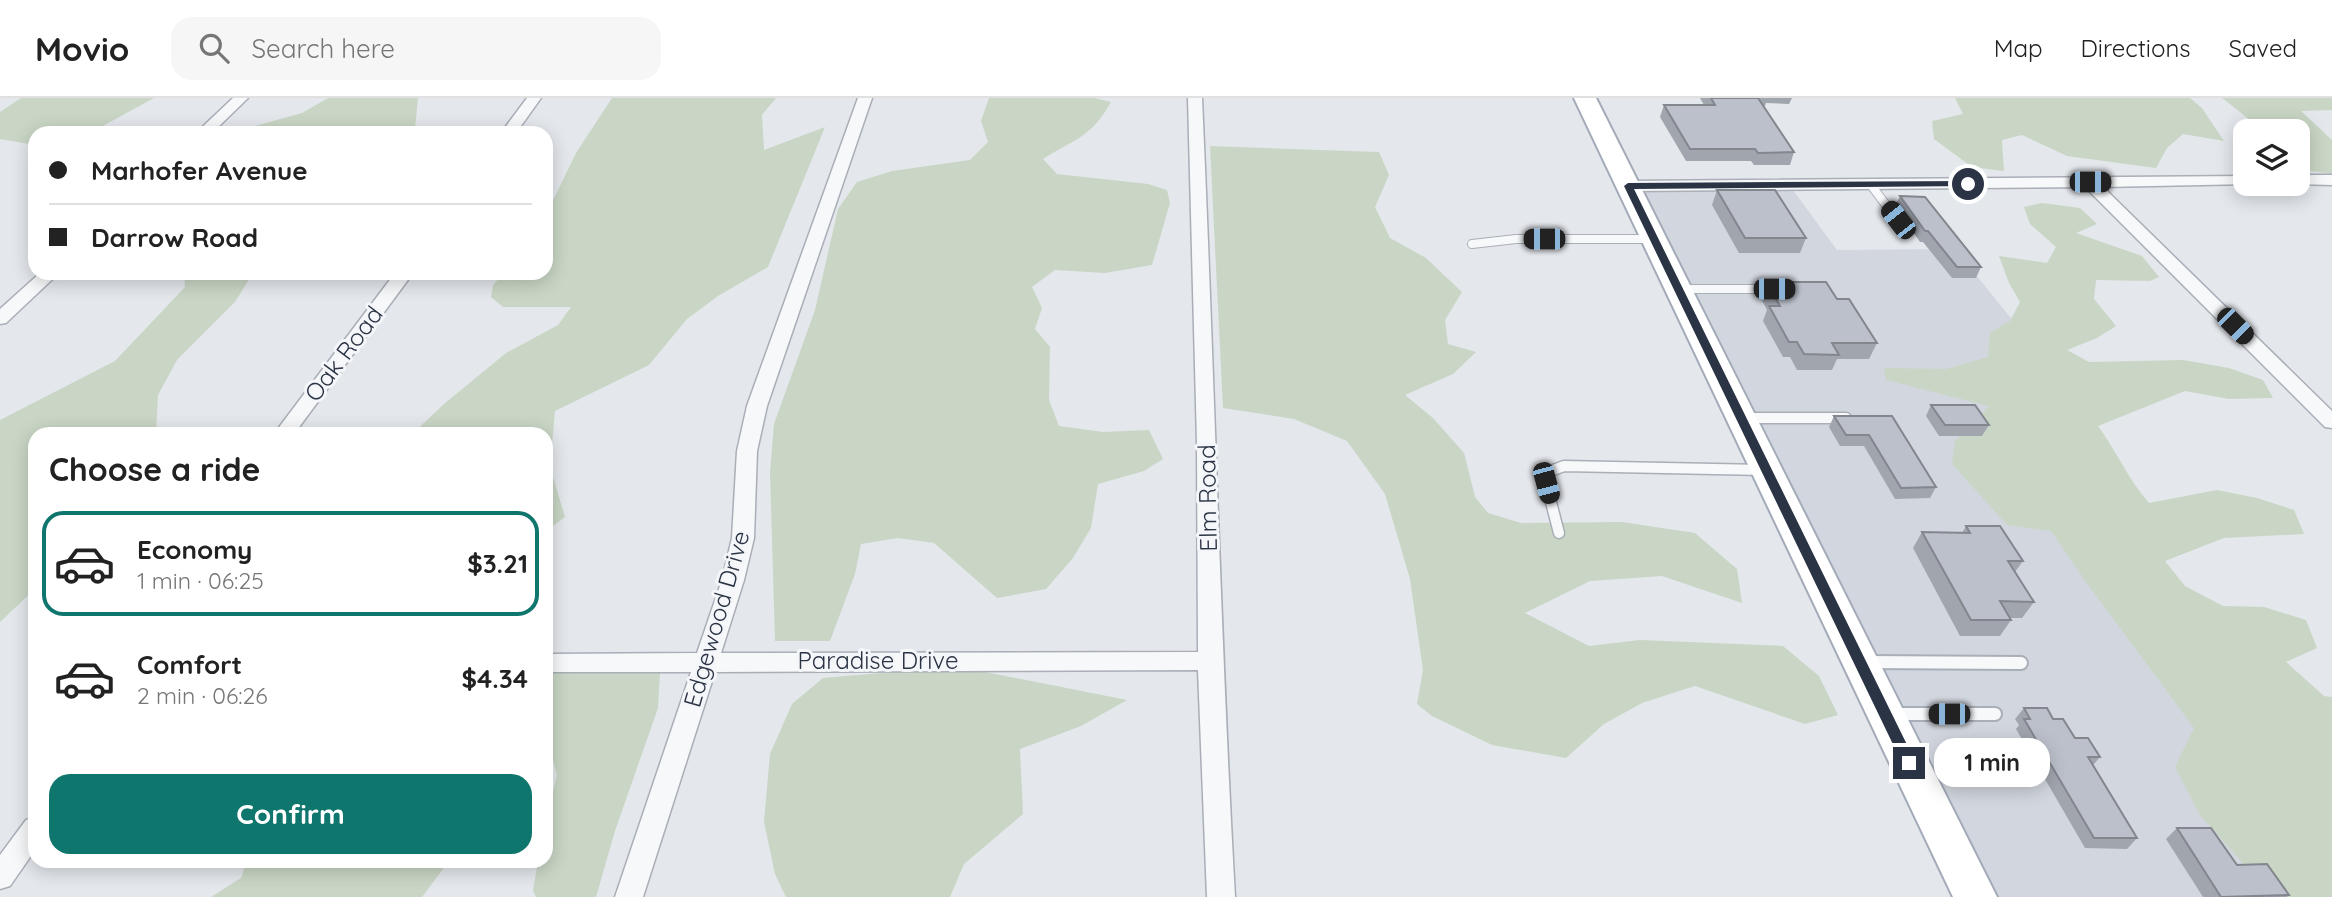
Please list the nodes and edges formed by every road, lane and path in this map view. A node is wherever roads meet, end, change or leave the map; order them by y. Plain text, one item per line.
1 (241, 98) edge
2 (534, 98) edge
3 (865, 98) edge
4 (1195, 98) edge
5 (1584, 98) edge
6 (211, 126) edge
7 (513, 126) edge
8 (2310, 180) edge
9 (2332, 180) edge
10 (2233, 181) edge
11 (2090, 182) junction
12 (1871, 185) junction
13 (1628, 186) junction
14 (1898, 220) dead end
15 (1654, 239) junction
16 (1472, 244) dead end
17 (41, 280) edge
18 (399, 280) edge
19 (1678, 289) junction
20 (1787, 289) edge
21 (8, 305) edge
22 (0, 319) edge
23 (1741, 418) junction
24 (1854, 418) edge
25 (2332, 422) edge
26 (289, 427) edge
27 (1766, 470) junction
28 (1559, 533) dead end
29 (708, 661) junction
30 (1210, 661) junction
31 (1859, 662) junction
32 (553, 663) edge
33 (2021, 663) dead end
34 (1885, 714) junction
35 (1995, 714) dead end
36 (28, 838) edge
37 (0, 877) edge
38 (629, 897) edge
39 (1221, 897) edge
40 (1975, 897) edge

1 - 6 street
2 - 7 street
3 - 29 street, Edgewood Drive
4 - 30 street, Elm Road
5 - 13 main road
8 - 9 street
10 - 11 street
11 - 12 street
11 - 25 street
12 - 13 street
12 - 14 lane
13 - 15 main road
15 - 16 lane
15 - 19 main road
17 - 21 street
18 - 26 street, Oak Road
19 - 20 lane
19 - 23 main road
21 - 22 street
23 - 24 lane
23 - 27 main road
27 - 28 lane
27 - 31 main road
29 - 30 street, Paradise Drive
29 - 32 street, Paradise Drive
29 - 38 street, Edgewood Drive
30 - 39 street, Elm Road
31 - 33 lane
31 - 34 main road
34 - 35 lane
34 - 40 main road
36 - 37 street

